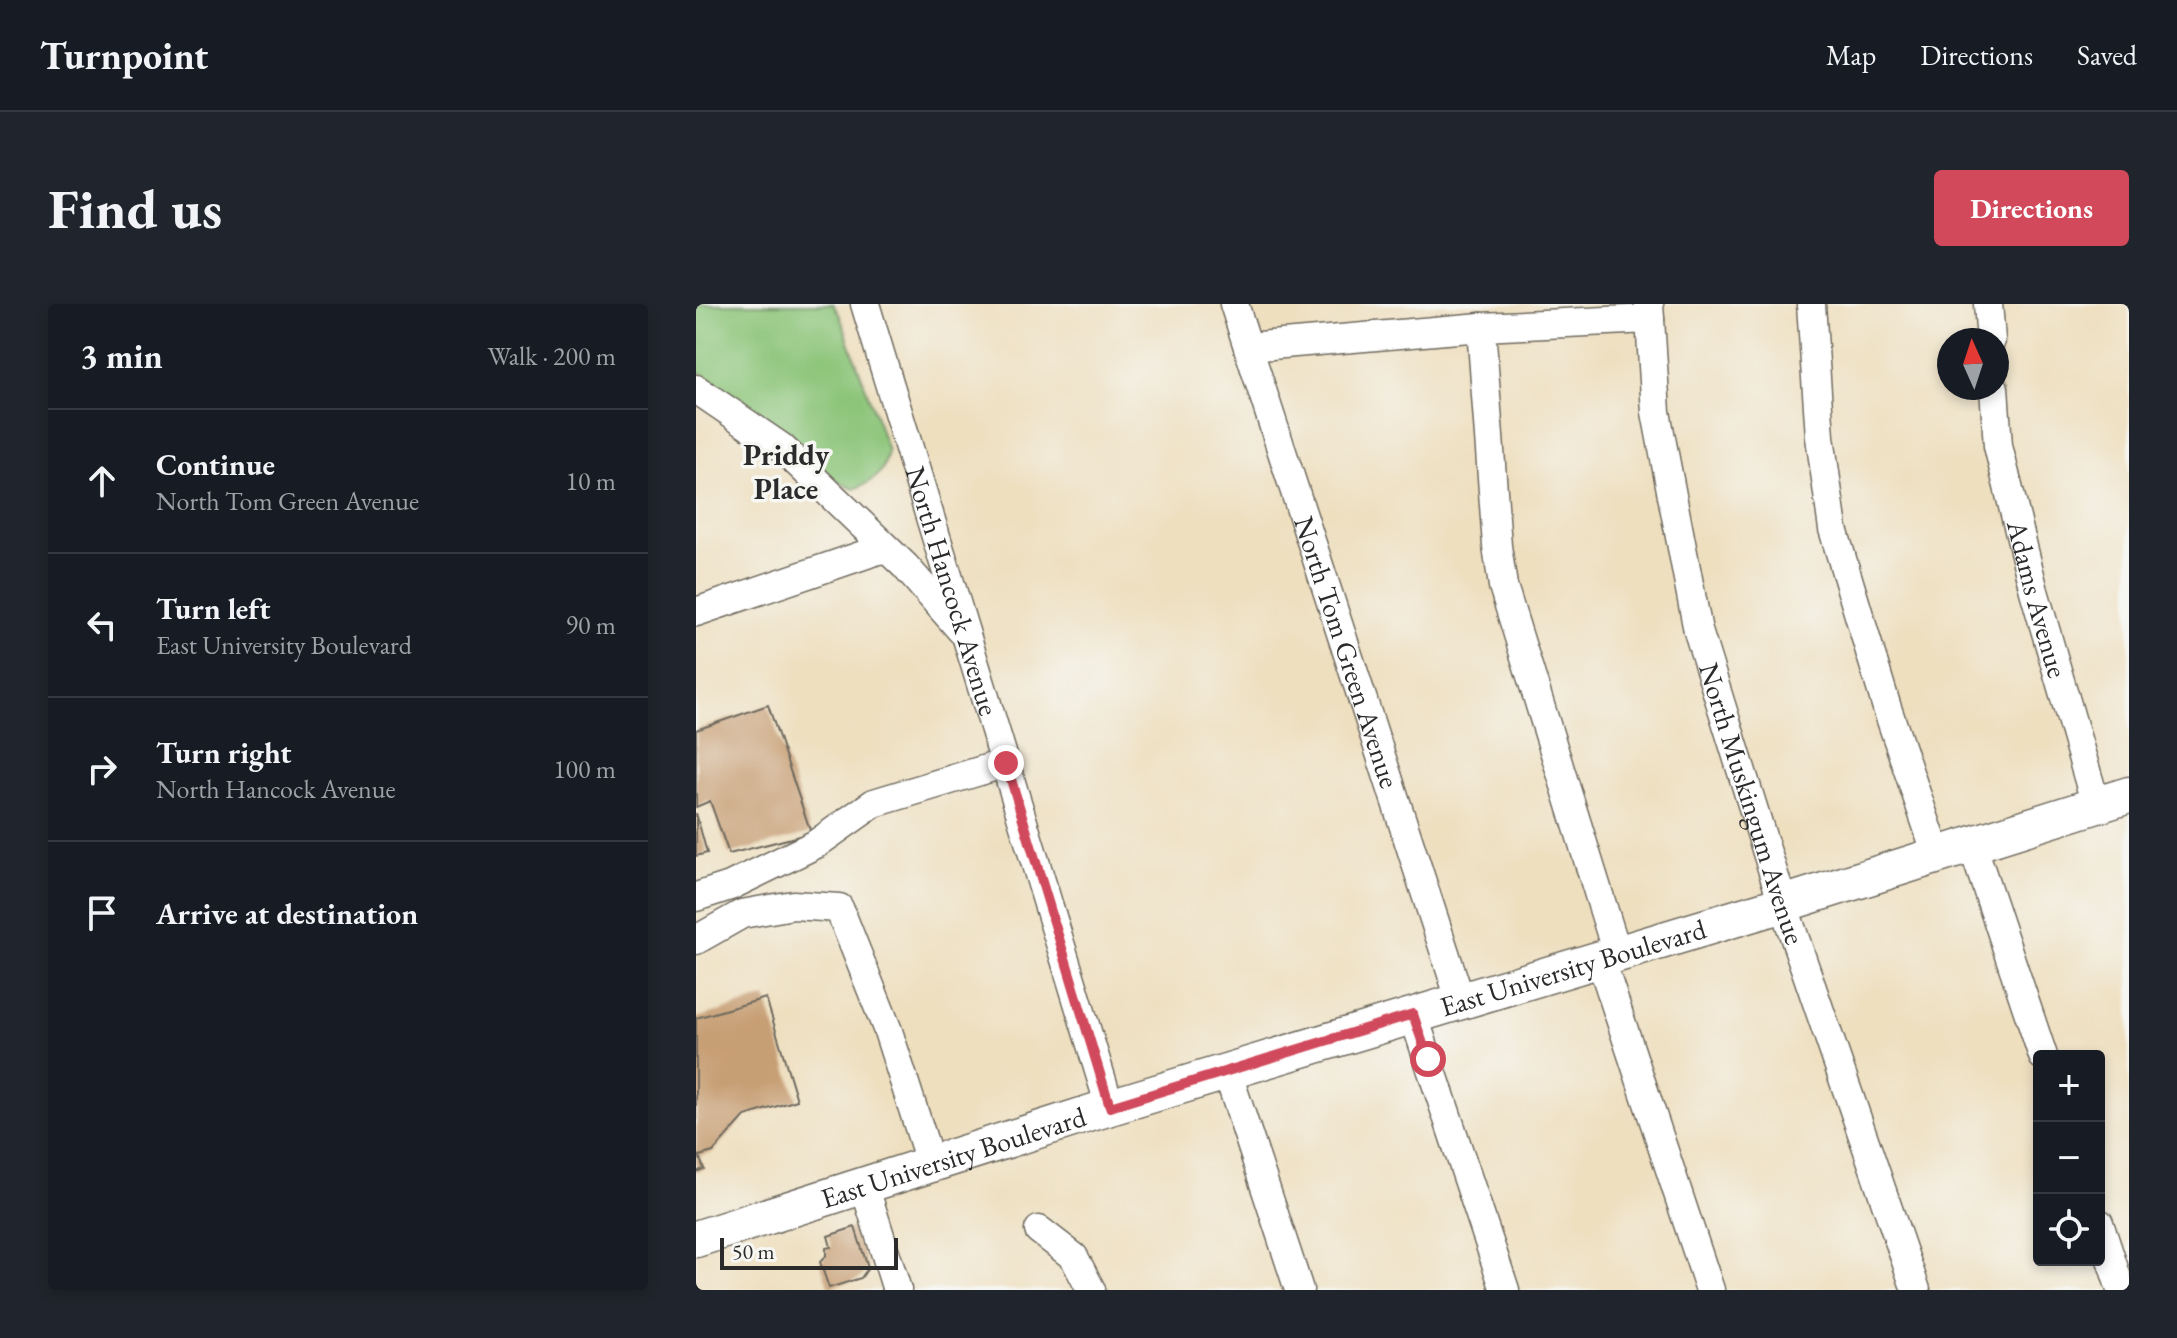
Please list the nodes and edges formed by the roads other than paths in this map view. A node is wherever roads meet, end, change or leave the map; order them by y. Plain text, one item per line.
1 (865, 304) edge
2 (1234, 304) edge
3 (1811, 304) edge
4 (1988, 304) edge
5 (1649, 312) edge
6 (1481, 327) junction
7 (1990, 328) edge
8 (1248, 347) junction
9 (696, 389) edge
10 (1995, 400) edge
11 (884, 548) junction
12 (696, 612) edge
13 (969, 639) junction
14 (1006, 763) junction
15 (2113, 800) edge
16 (1972, 844) junction
17 (1937, 855) junction
18 (696, 897) edge
19 (1783, 904) junction
20 (696, 940) edge
21 (1609, 955) junction
22 (1460, 999) junction
23 (1413, 1014) junction
24 (2041, 1050) edge
25 (1227, 1071) junction
26 (1110, 1107) junction
27 (931, 1165) junction
28 (864, 1185) junction
29 (1039, 1230) dead end
30 (696, 1239) edge
31 (2105, 1241) edge
32 (897, 1290) edge
33 (1091, 1290) edge
34 (1299, 1290) edge
35 (1505, 1290) edge
36 (1710, 1290) edge
37 (1916, 1290) edge
38 (2121, 1290) edge

1 - 13 street, North Hancock Avenue
2 - 8 street, North Tom Green Avenue
3 - 17 street
4 - 7 street
5 - 6 street
5 - 19 street, North Muskingum Avenue
6 - 8 street
6 - 21 street
8 - 22 street, North Tom Green Avenue
9 - 11 street
10 - 15 street, Adams Avenue
11 - 12 street
11 - 13 street
13 - 14 street, North Hancock Avenue
14 - 18 street
14 - 26 street, North Hancock Avenue
15 - 16 main road, East University Boulevard
16 - 17 main road, East University Boulevard
16 - 24 street
17 - 19 main road, East University Boulevard
19 - 21 main road, East University Boulevard
19 - 37 street, North Muskingum Avenue
20 - 27 street
21 - 22 main road, East University Boulevard
21 - 36 street
22 - 23 main road, East University Boulevard
23 - 25 main road, East University Boulevard
23 - 35 street
25 - 26 main road, East University Boulevard
25 - 34 street
26 - 27 main road, East University Boulevard
27 - 28 main road, East University Boulevard
28 - 30 main road, East University Boulevard
28 - 32 street
29 - 33 street
31 - 38 street

